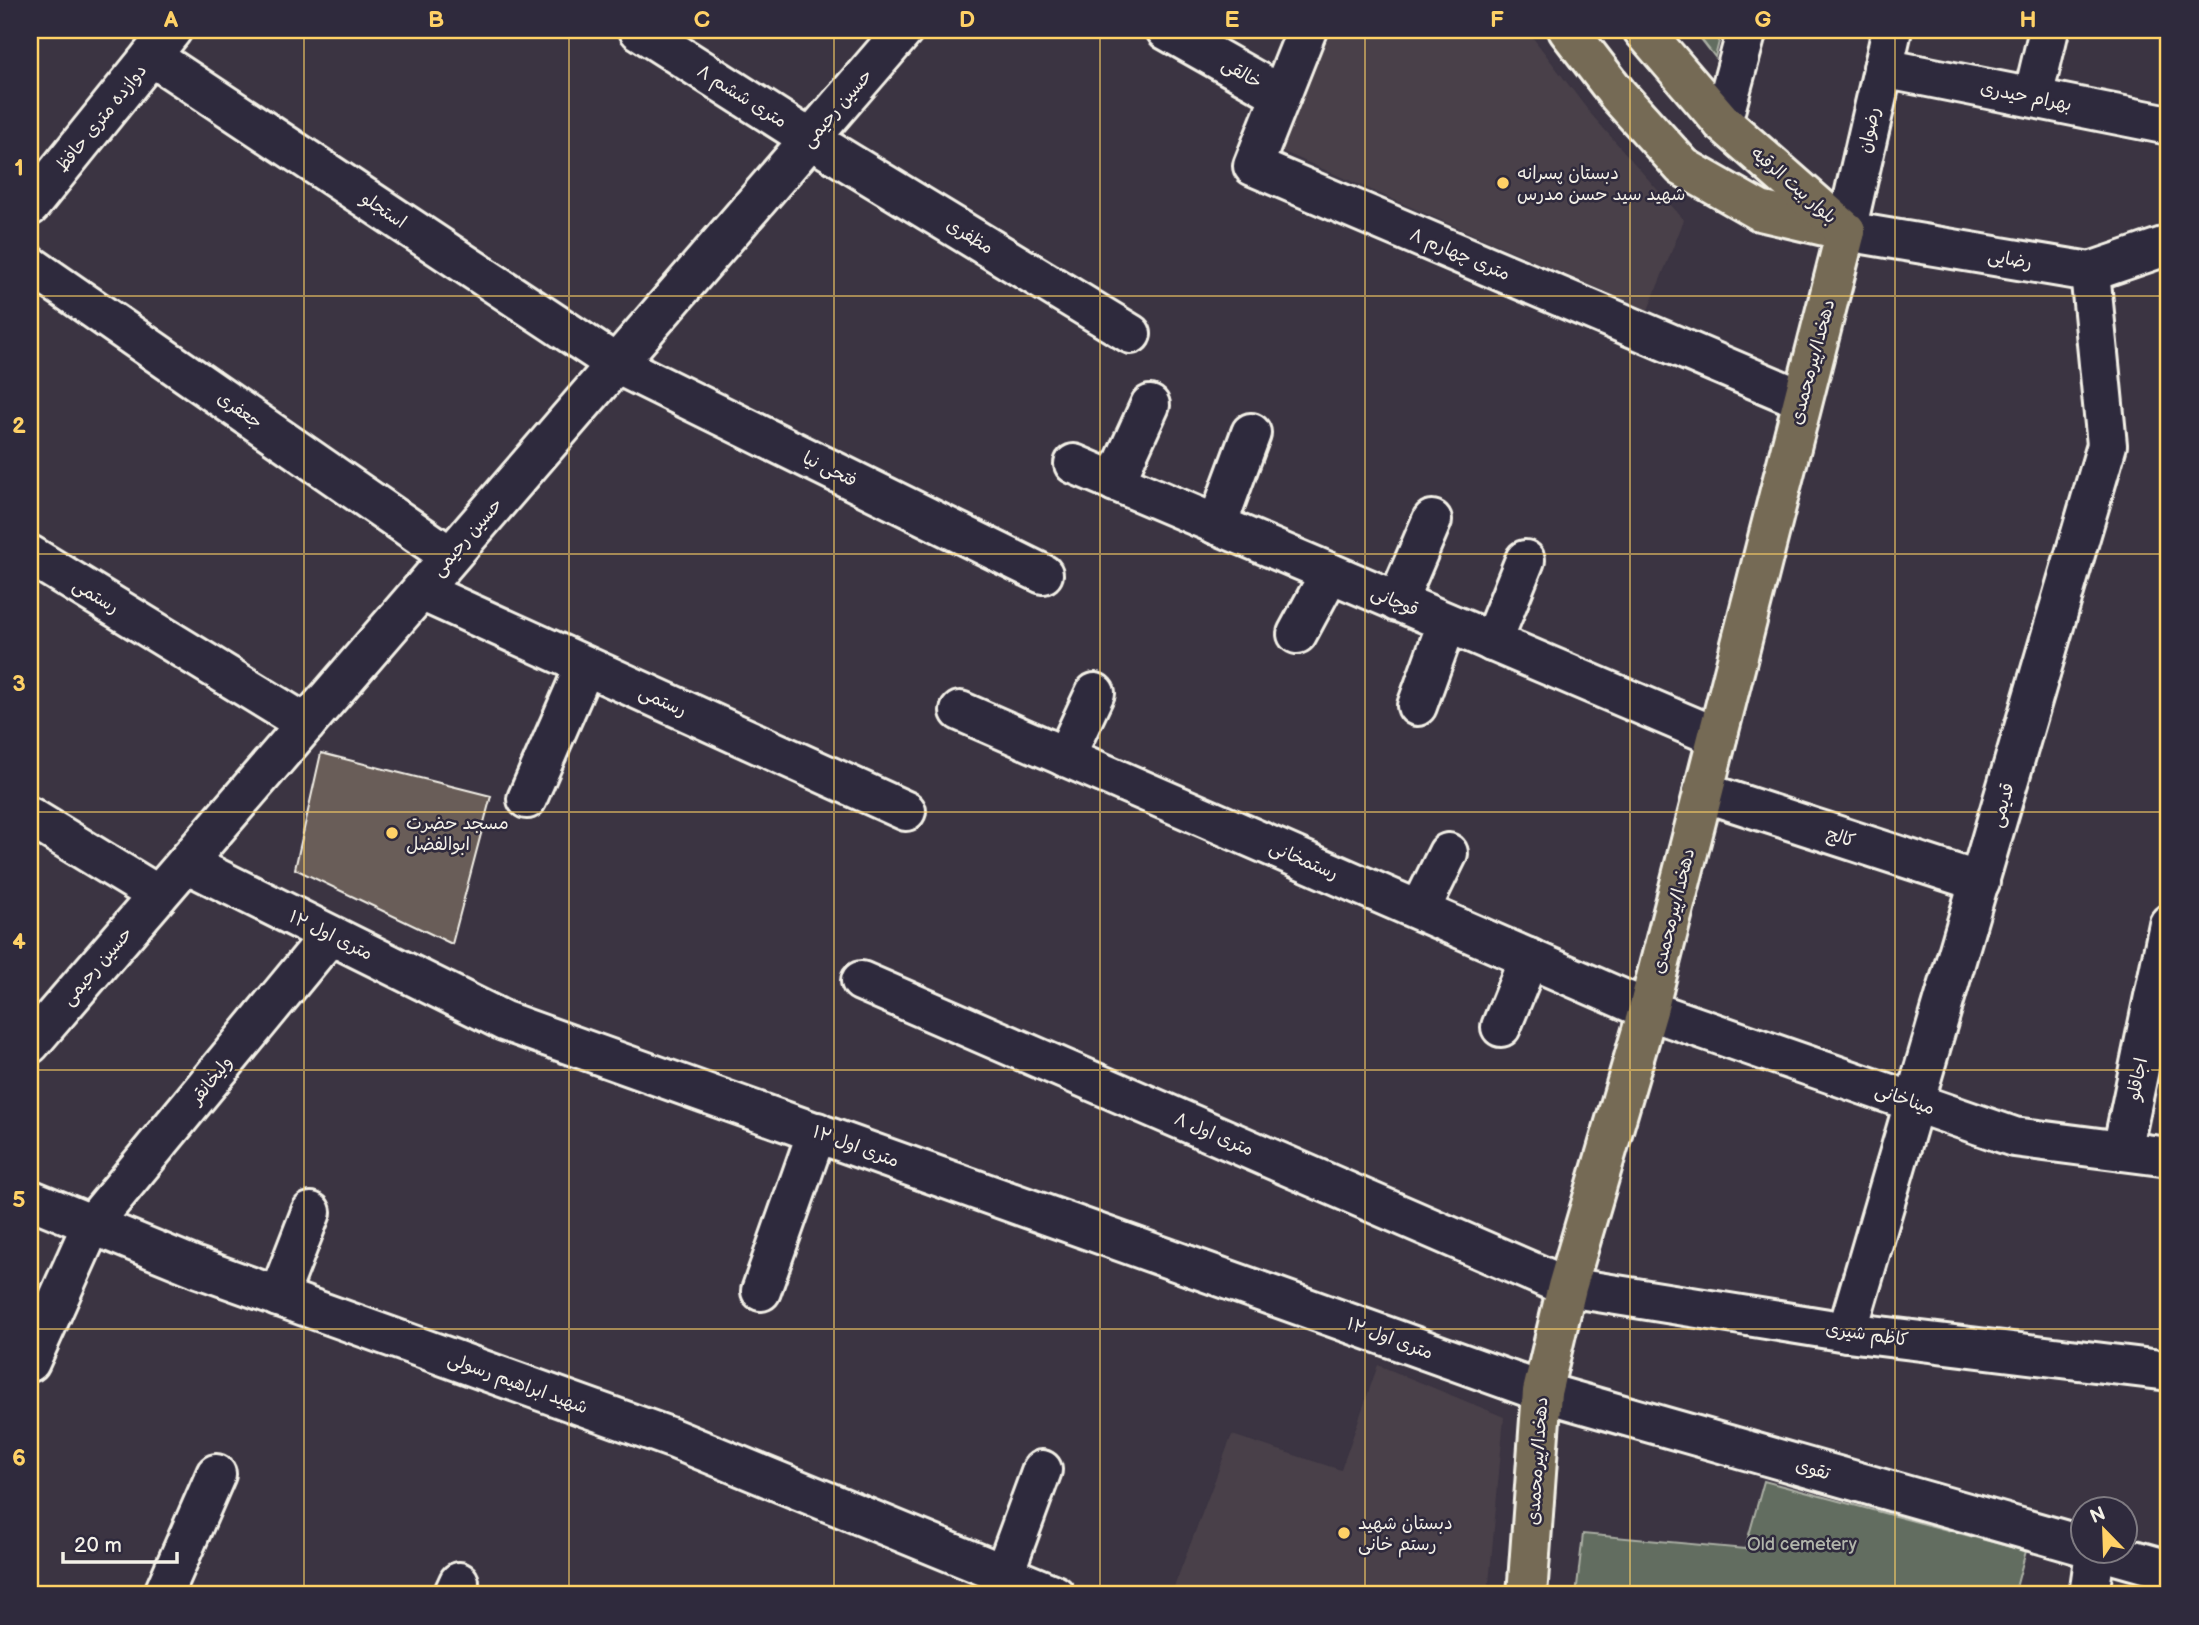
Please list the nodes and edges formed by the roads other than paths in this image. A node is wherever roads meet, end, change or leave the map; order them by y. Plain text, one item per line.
1 (639, 30) edge
2 (904, 30) edge
3 (1166, 30) edge
4 (1307, 30) edge
5 (1568, 30) edge
6 (1643, 30) edge
7 (1746, 30) edge
8 (1892, 30) edge
9 (2049, 30) edge
10 (162, 43) edge
11 (1883, 68) junction
12 (1281, 95) junction
13 (2033, 97) junction
14 (1722, 122) junction
15 (2169, 125) edge
16 (810, 139) junction
17 (30, 206) edge
18 (1846, 231) junction
19 (2169, 245) edge
20 (30, 265) edge
21 (2090, 272) junction
22 (1130, 334) dead end
23 (616, 364) junction
24 (1801, 399) junction
25 (1150, 405) dead end
26 (1251, 433) dead end
27 (1074, 464) dead end
28 (1115, 482) junction
29 (1432, 520) dead end
30 (1217, 525) junction
31 (30, 555) edge
32 (450, 556) junction
33 (1525, 560) dead end
34 (1330, 573) junction
35 (1043, 574) dead end
36 (421, 591) junction
37 (1397, 601) junction
38 (1447, 623) junction
39 (1297, 634) dead end
40 (1492, 642) junction
41 (585, 666) junction
42 (1095, 693) dead end
43 (1417, 706) dead end
44 (960, 711) dead end
45 (306, 724) junction
46 (1717, 737) junction
47 (1065, 757) junction
48 (1703, 792) junction
49 (527, 799) dead end
50 (906, 811) dead end
51 (30, 817) edge
52 (1448, 853) dead end
53 (186, 863) junction
54 (1980, 882) junction
55 (158, 895) junction
56 (1420, 911) junction
57 (2169, 924) edge
58 (330, 935) junction
59 (1529, 958) junction
60 (861, 981) dead end
61 (1648, 1010) junction
62 (1501, 1027) dead end
63 (30, 1044) edge
64 (1915, 1103) junction
65 (817, 1132) junction
66 (2122, 1151) junction
67 (2169, 1157) edge
68 (30, 1199) edge
69 (311, 1212) dead end
70 (92, 1224) junction
71 (1567, 1287) junction
72 (761, 1291) dead end
73 (278, 1297) junction
74 (1847, 1332) junction
75 (30, 1362) edge
76 (2169, 1371) edge
77 (1542, 1392) junction
78 (1042, 1470) dead end
79 (216, 1474) dead end
80 (2070, 1542) edge
81 (2140, 1562) edge
82 (2093, 1566) edge
83 (2169, 1570) edge
84 (999, 1585) edge
85 (163, 1595) edge
86 (1055, 1595) edge
87 (1527, 1595) edge
88 (2089, 1595) edge

1 - 16 street, ۸ متری ششم
2 - 16 street, حسین رحیمی
3 - 12 street, خالقی
4 - 12 street, ۸ متری چهارم
5 - 18 main road, بلوار بیت الرقیه
6 - 14 main road, بلوار بیت الرقیه
7 - 14 street
8 - 11 street, رضوان
9 - 13 street
10 - 17 street, دوازده متری حافظ
10 - 23 street, استجلو
11 - 13 street, بهرام حیدری
11 - 18 street, رضوان
12 - 24 street, ۸ متری چهارم
13 - 15 street, بهرام حیدری
14 - 18 main road, بلوار بیت الرقیه
16 - 22 street, مظفری
16 - 23 street, حسین رحیمی
18 - 21 street, رضایی
18 - 24 main road, دهخدا/پیرمحمدی
19 - 21 street, رضایی
20 - 32 street, جعفری
21 - 54 street, قدیمی
23 - 32 street, حسین رحیمی
23 - 35 street, فتحی نیا
24 - 46 main road, دهخدا/پیرمحمدی
25 - 28 street
26 - 30 street
27 - 28 street, قوچانی
28 - 30 street, قوچانی
29 - 37 street
30 - 34 street, قوچانی
31 - 45 street, رستمی
32 - 36 street, حسین رحیمی
33 - 40 street
34 - 37 street, قوچانی
34 - 39 street
36 - 41 street, رستمی
36 - 45 street, حسین رحیمی
37 - 38 street, قوچانی
38 - 40 street, قوچانی
38 - 43 street
40 - 46 street, قوچانی
41 - 49 street
41 - 50 street, رستمی
42 - 47 street
44 - 47 street, رستمخانی
45 - 53 street, حسین رحیمی
46 - 48 main road, دهخدا/پیرمحمدی
47 - 56 street, رستمخانی
48 - 54 street, کالج
48 - 61 main road, دهخدا/پیرمحمدی
51 - 55 street
52 - 56 street
53 - 55 street, حسین رحیمی
53 - 58 street, ۱۲ متری اول
54 - 64 street, قدیمی
55 - 63 street, حسین رحیمی
56 - 59 street, رستمخانی
57 - 66 street, اجاقلو
58 - 65 street, ۱۲ متری اول
58 - 70 street, ولیخانقر
59 - 61 street, رستمخانی
59 - 62 street
60 - 71 street, ۸ متری اول
61 - 64 street, میناخانی
61 - 71 main road, دهخدا/پیرمحمدی
64 - 66 street, میناخانی
64 - 74 street, قدیمی
65 - 72 street
65 - 77 street, ۱۲ متری اول
66 - 67 street, میناخانی
68 - 70 street, شهید ابراهیم رسولی
69 - 73 street
70 - 73 street, شهید ابراهیم رسولی
70 - 75 street, ولیخانقر
71 - 74 street, کاظم شیری
71 - 77 main road, دهخدا/پیرمحمدی
73 - 84 street, شهید ابراهیم رسولی
74 - 76 street, کاظم شیری
77 - 80 street, تقوی
77 - 87 main road, دهخدا/پیرمحمدی
78 - 84 street
79 - 85 street
81 - 83 street
82 - 88 street
84 - 86 street, شهید ابراهیم رسولی

